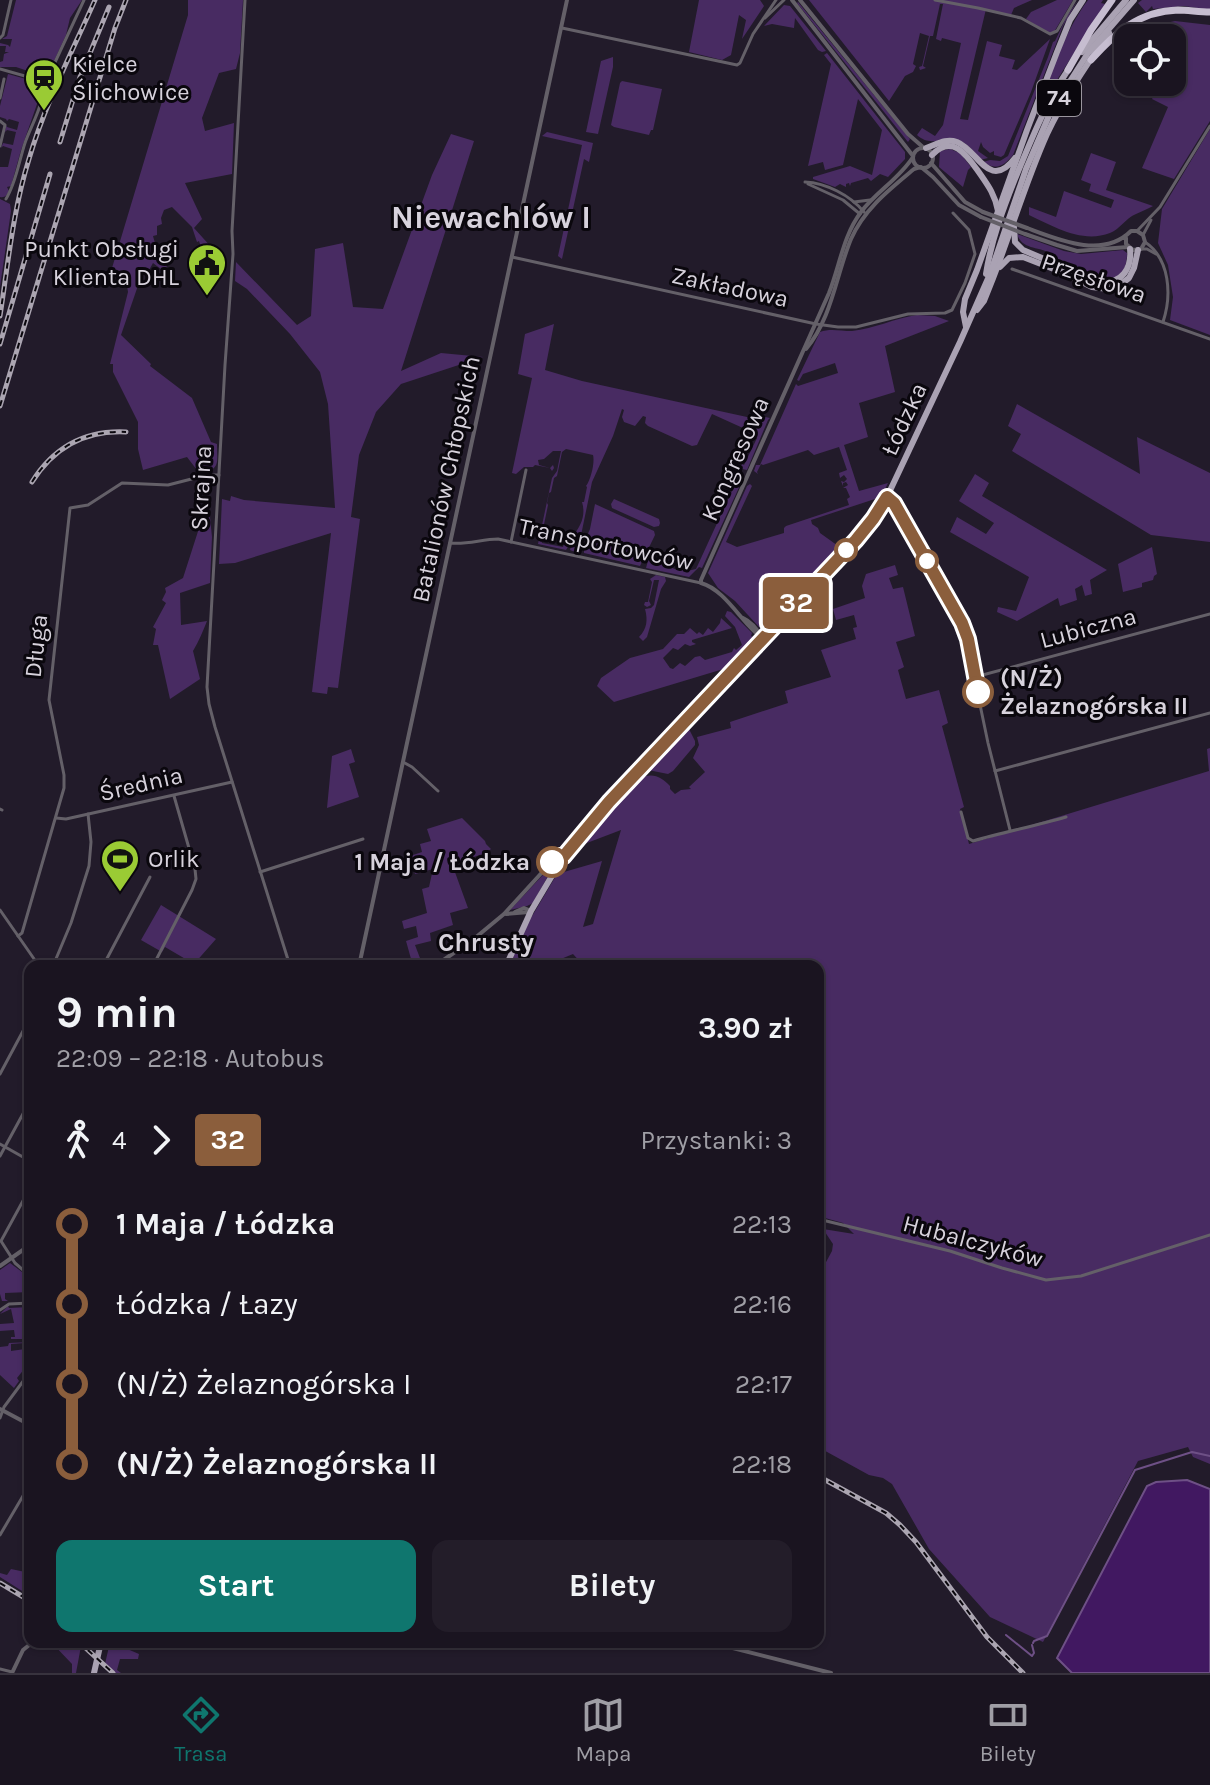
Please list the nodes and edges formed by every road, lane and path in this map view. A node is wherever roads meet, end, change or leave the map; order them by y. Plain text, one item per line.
1 (11, 0) edge
2 (84, 0) edge
3 (245, 0) edge
4 (567, 0) edge
5 (776, 0) edge
6 (784, 0) edge
7 (792, 0) edge
8 (800, 0) edge
9 (935, 0) edge
10 (1075, 0) edge
11 (1083, 0) edge
12 (1112, 0) edge
13 (1134, 0) edge
14 (1125, 4) edge
15 (0, 12) edge
16 (1208, 13) edge
17 (8, 14) junction
18 (759, 24) junction
19 (561, 28) junction
20 (0, 38) edge
21 (1091, 60) junction
22 (0, 69) edge
23 (1068, 70) junction
24 (4, 79) dead end
25 (46, 82) junction
26 (0, 98) edge
27 (0, 121) edge
28 (1210, 126) edge
29 (0, 146) edge
30 (925, 148) junction
31 (1020, 148) junction
32 (970, 155) junction
33 (913, 156) junction
34 (932, 159) junction
35 (920, 167) junction
36 (981, 169) junction
37 (6, 199) dead end
38 (871, 200) junction
39 (854, 202) junction
40 (998, 212) junction
41 (863, 213) junction
42 (953, 213) dead end
43 (982, 215) junction
44 (1151, 218) junction
45 (1015, 219) junction
46 (1026, 231) junction
47 (1137, 231) junction
48 (1143, 235) junction
49 (1126, 238) junction
50 (1145, 242) junction
51 (1134, 249) junction
52 (512, 257) junction
53 (1159, 257) junction
54 (1042, 261) junction
55 (997, 269) junction
56 (1012, 269) dead end
57 (985, 283) junction
58 (1163, 322) junction
59 (968, 323) junction
60 (818, 324) junction
61 (1210, 339) edge
62 (526, 470) dead end
63 (219, 475) junction
64 (887, 497) junction
65 (511, 542) junction
66 (450, 543) junction
67 (701, 583) junction
68 (1210, 614) edge
69 (763, 639) junction
70 (975, 677) junction
71 (1210, 713) edge
72 (403, 762) junction
73 (995, 771) junction
74 (232, 782) junction
75 (438, 791) dead end
76 (174, 796) junction
77 (961, 812) dead end
78 (88, 814) junction
79 (1066, 817) dead end
80 (56, 818) junction
81 (1010, 830) junction
82 (363, 839) dead end
83 (564, 856) junction
84 (260, 872) junction
85 (150, 877) dead end
86 (0, 910) edge
87 (531, 911) junction
88 (504, 914) junction
89 (18, 936) junction
90 (35, 960) edge
91 (56, 960) edge
92 (106, 960) edge
93 (156, 960) edge
94 (288, 960) edge
95 (360, 960) edge
96 (443, 960) edge
97 (509, 960) edge
98 (24, 1029) edge
99 (0, 1074) edge
100 (24, 1112) edge
101 (0, 1144) edge
102 (5, 1147) junction
103 (0, 1156) edge
104 (24, 1158) edge
105 (24, 1199) edge
106 (824, 1220) edge
107 (1210, 1235) edge
108 (24, 1249) edge
109 (11, 1258) junction
110 (0, 1266) edge
111 (24, 1270) edge
112 (24, 1303) edge
113 (0, 1310) edge
114 (24, 1380) edge
115 (1, 1410) edge
116 (0, 1418) edge
117 (24, 1422) edge
118 (24, 1494) edge
119 (0, 1535) edge
120 (26, 1648) edge
121 (100, 1648) edge
122 (733, 1648) edge
123 (0, 1669) edge
124 (12, 1672) edge
125 (94, 1673) edge
126 (831, 1673) edge

1 - 17 street
2 - 25 street
3 - 63 street, Skrajna
4 - 19 street, Batalionów Chłopskich
5 - 18 street
6 - 18 street
7 - 33 street
8 - 30 street
9 - 10 street
11 - 31 main road
12 - 23 highway
13 - 14 main road, Łódzka / 74
14 - 21 main road, 74
14 - 23 main road, Łódzka / 74
14 - 57 main road, Łódzka / 74
15 - 17 street
16 - 21 highway
17 - 20 street
18 - 19 street
19 - 52 street, Batalionów Chłopskich
21 - 45 main road, 74
22 - 25 street
23 - 57 main road, Łódzka / 74
24 - 26 street
25 - 37 street
27 - 29 street
28 - 44 street
30 - 32 main road
30 - 33 street
30 - 34 street
31 - 36 main road
31 - 40 main road
32 - 34 main road
32 - 36 main road
33 - 35 street
33 - 38 street, Kongresowa
34 - 35 street
34 - 43 street
35 - 41 street, Kongresowa
35 - 43 street
36 - 40 main road
38 - 39 street
38 - 41 street, Kongresowa
39 - 41 street
39 - 41 street
40 - 59 main road
41 - 60 street, Kongresowa
42 - 60 street, Zakładowa
43 - 46 street, bridge
44 - 47 street
44 - 48 street
45 - 54 main road
45 - 55 main road, 74
46 - 49 street
46 - 51 street
47 - 48 street
47 - 49 street
48 - 50 street
49 - 51 street
50 - 51 street
50 - 53 street, Przęsłowa
51 - 53 street, Przęsłowa
51 - 54 main road
52 - 60 street, Zakładowa
52 - 66 street, Batalionów Chłopskich
53 - 58 street, Przęsłowa
54 - 55 main road
55 - 59 main road
56 - 58 street, Przęsłowa
57 - 59 main road, Łódzka / 74
58 - 61 street, Przęsłowa
59 - 64 main road, Łódzka / 74
60 - 67 street, Kongresowa
62 - 65 street
63 - 74 street, Skrajna
63 - 80 street, Długa
64 - 69 main road, Łódzka / 74
64 - 70 street
65 - 66 street, Transportowców
65 - 67 street, Transportowców
66 - 72 street, Batalionów Chłopskich
67 - 69 street, Transportowców
68 - 70 street, Lubiczna
69 - 83 main road, Łódzka / 74
70 - 73 street
71 - 73 street
72 - 75 street
72 - 95 street, Batalionów Chłopskich
73 - 81 street
74 - 76 street, Średnia
74 - 84 street, Skrajna
76 - 78 street, Średnia
76 - 93 street
77 - 81 street
78 - 80 street, Średnia
78 - 91 street
79 - 81 street
80 - 89 street, Długa
82 - 84 street
83 - 87 main road, Łódzka / 74
83 - 88 street
84 - 94 street, Skrajna
85 - 92 street
86 - 89 street
87 - 88 street
87 - 97 main road, Łódzka / 74
88 - 96 street
89 - 90 street
98 - 99 street
100 - 102 street
101 - 102 street
102 - 103 street
102 - 104 street
105 - 109 street
106 - 107 street, Hubalczyków
108 - 109 street
109 - 110 street
109 - 111 street
112 - 113 street
114 - 115 street
115 - 116 street
115 - 117 street
118 - 119 street
120 - 124 street
121 - 125 main road
122 - 126 street
123 - 124 street

